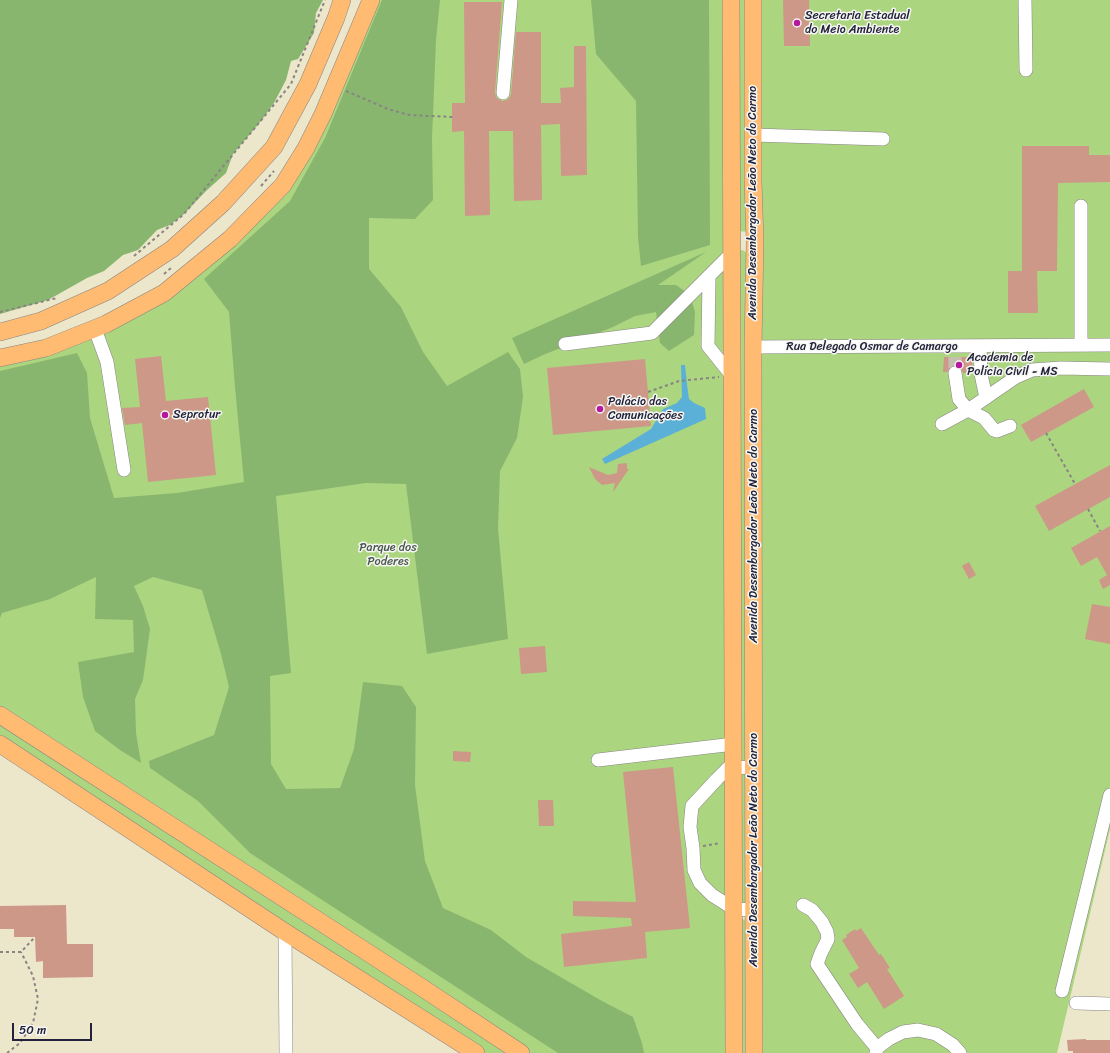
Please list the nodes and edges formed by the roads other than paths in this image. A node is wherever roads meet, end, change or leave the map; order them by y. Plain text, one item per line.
1 (342, 0) edge
2 (371, 0) edge
3 (511, 0) edge
4 (731, 0) edge
5 (753, 0) edge
6 (1025, 0) edge
7 (1026, 70) dead end
8 (504, 93) dead end
9 (753, 135) junction
10 (883, 139) dead end
11 (1081, 206) dead end
12 (754, 241) junction
13 (732, 248) junction
14 (709, 276) junction
15 (95, 328) junction
16 (7, 330) edge
17 (565, 344) dead end
18 (1081, 345) junction
19 (1110, 345) edge
20 (980, 346) junction
21 (753, 347) junction
22 (19, 354) junction
23 (0, 358) edge
24 (1110, 369) edge
25 (955, 373) tunnel mouth
26 (732, 376) junction
27 (986, 398) junction
28 (968, 410) junction
29 (942, 424) dead end
30 (1010, 426) dead end
31 (124, 470) dead end
32 (0, 715) edge
33 (0, 744) edge
34 (734, 744) junction
35 (598, 760) dead end
36 (754, 767) junction
37 (734, 768) junction
38 (1110, 795) edge
39 (130, 799) junction
40 (114, 820) junction
41 (804, 905) dead end
42 (734, 909) junction
43 (754, 910) junction
44 (285, 932) junction
45 (1062, 991) dead end
46 (1076, 1003) dead end
47 (1110, 1004) edge
48 (877, 1051) edge
49 (286, 1053) edge
50 (476, 1053) edge
51 (522, 1053) edge
52 (734, 1053) edge
53 (754, 1053) edge
54 (960, 1053) edge

1 - 16 main road
2 - 15 main road
3 - 8 street
4 - 13 main road, Avenida Desembargador Leão Neto do Carmo
5 - 9 main road, Avenida Desembargador Leão Neto do Carmo
6 - 7 street
9 - 10 street
9 - 12 main road, Avenida Desembargador Leão Neto do Carmo
11 - 18 street
12 - 13 main road
12 - 21 main road, Avenida Desembargador Leão Neto do Carmo
13 - 14 street
13 - 26 main road, Avenida Desembargador Leão Neto do Carmo
14 - 17 street
14 - 26 street
15 - 22 main road
15 - 31 street
16 - 22 main road
18 - 19 street, Rua Delegado Osmar de Camargo
18 - 20 street, Rua Delegado Osmar de Camargo
20 - 21 street, Rua Delegado Osmar de Camargo
20 - 27 street
21 - 36 main road, Avenida Desembargador Leão Neto do Carmo
22 - 23 main road
24 - 27 street
25 - 28 street
26 - 34 main road, Avenida Desembargador Leão Neto do Carmo
27 - 28 street
28 - 29 street
28 - 30 street
32 - 39 main road
33 - 40 main road
34 - 35 street
34 - 37 main road, Avenida Desembargador Leão Neto do Carmo
36 - 37 street
36 - 43 main road, Avenida Desembargador Leão Neto do Carmo
37 - 42 main road, Avenida Desembargador Leão Neto do Carmo
37 - 42 street
38 - 45 street
39 - 40 main road
39 - 51 main road
40 - 44 main road
41 - 48 street
42 - 43 street
42 - 52 main road, Avenida Desembargador Leão Neto do Carmo
43 - 53 main road, Avenida Desembargador Leão Neto do Carmo
44 - 49 street
44 - 50 main road
46 - 47 street
48 - 54 street

